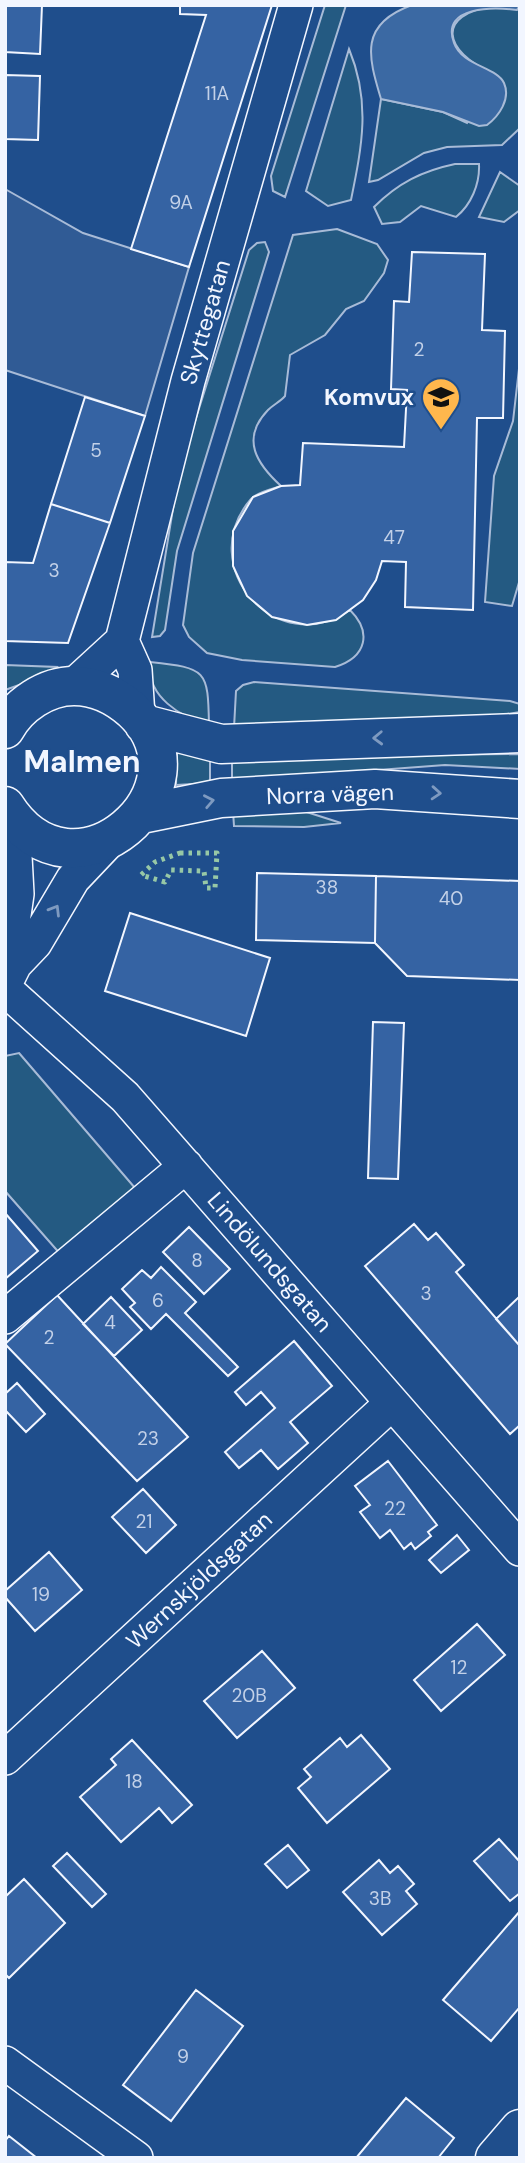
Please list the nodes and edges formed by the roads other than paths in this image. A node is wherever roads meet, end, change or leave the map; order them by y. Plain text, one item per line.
1 (296, 5) edge
2 (122, 641) junction
3 (73, 686) junction
4 (12, 714) edge
5 (141, 720) junction
6 (520, 733) edge
7 (520, 799) edge
8 (9, 812) edge
9 (142, 814) junction
10 (109, 841) junction
11 (9, 979) edge
12 (186, 1166) junction
13 (5, 1317) edge
14 (392, 1403) junction
15 (520, 1549) edge
16 (5, 1758) edge
17 (5, 2063) edge
18 (520, 2129) edge
19 (136, 2158) edge
20 (495, 2158) edge

1 - 2 street, Skyttegatan
2 - 3 street
2 - 5 street
3 - 4 street
3 - 5 street
6 -> 5 street
5 - 9 street, Norra vägen
9 -> 7 street, Norra vägen
8 - 10 street, Norra vägen
8 - 11 street
9 - 10 street, Norra vägen
11 -> 10 street
11 - 12 street, Lindölundsgatan
12 - 13 street
12 - 14 street, Lindölundsgatan
14 - 15 street, Lindölundsgatan
14 - 16 street, Wernskjöldsgatan
17 - 19 street
18 - 20 street

